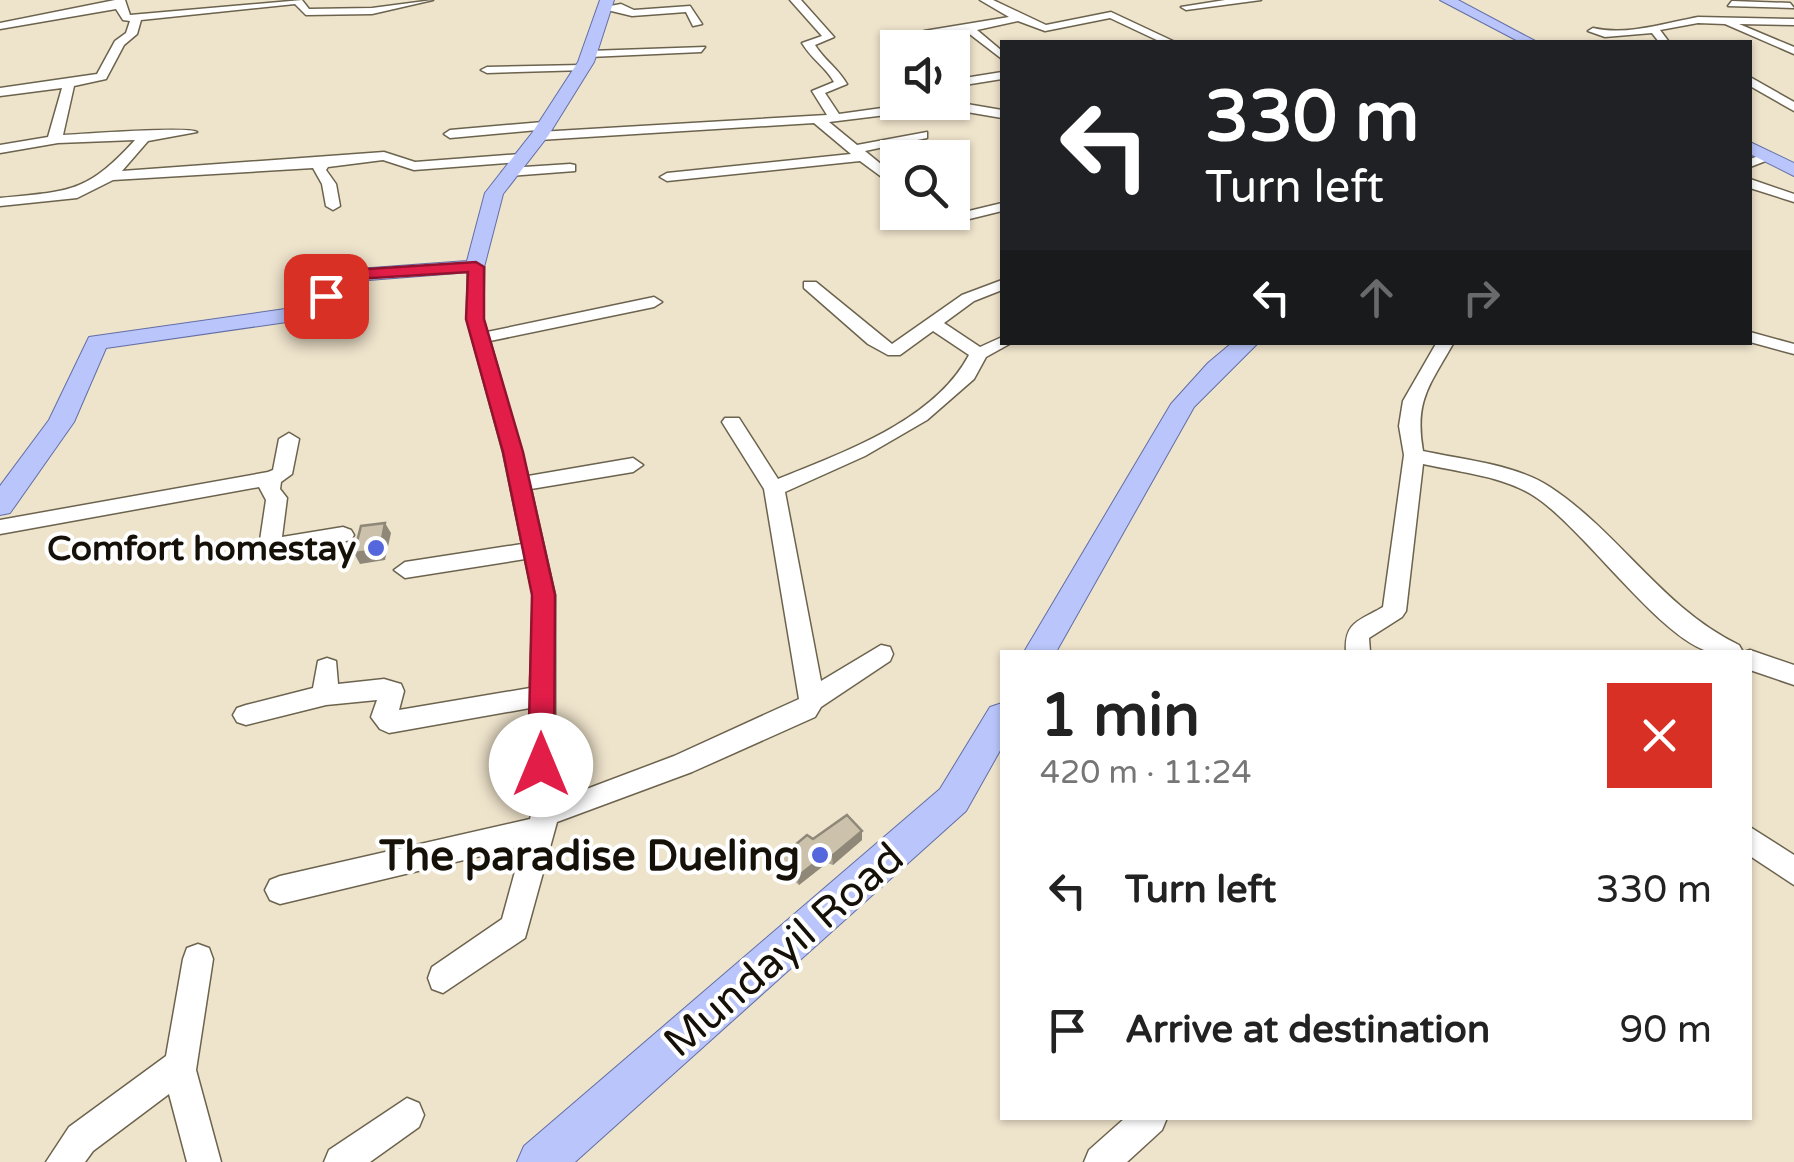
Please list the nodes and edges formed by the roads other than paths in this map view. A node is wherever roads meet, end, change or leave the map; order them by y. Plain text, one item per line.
1 (428, 0) edge
2 (795, 0) edge
3 (985, 0) edge
4 (1256, 0) edge
5 (1447, 0) edge
6 (1778, 0) edge
7 (119, 2) edge
8 (406, 3) edge
9 (606, 4) edge
10 (1732, 4) dead end
11 (1186, 7) dead end
12 (1792, 7) edge
13 (136, 18) junction
14 (1019, 18) junction
15 (1718, 19) junction
16 (944, 21) dead end
17 (1794, 22) edge
18 (696, 24) dead end
19 (0, 26) edge
20 (965, 29) junction
21 (958, 30) edge
22 (1652, 30) junction
23 (1592, 31) dead end
24 (1166, 40) edge
25 (1526, 40) edge
26 (1662, 40) edge
27 (701, 50) dead end
28 (1794, 51) edge
29 (1000, 55) edge
30 (586, 61) junction
31 (487, 70) dead end
32 (1752, 73) edge
33 (1766, 73) dead end
34 (1000, 76) edge
35 (970, 81) edge
36 (1752, 82) edge
37 (69, 84) junction
38 (0, 92) edge
39 (1794, 107) edge
40 (1000, 114) edge
41 (834, 116) junction
42 (816, 118) junction
43 (649, 130) junction
44 (541, 131) junction
45 (192, 132) dead end
46 (450, 134) dead end
47 (922, 135) dead end
48 (148, 136) junction
49 (54, 138) junction
50 (1752, 148) edge
51 (0, 149) edge
52 (656, 149) dead end
53 (1769, 157) junction
54 (178, 158) dead end
55 (1752, 163) edge
56 (323, 164) junction
57 (873, 164) edge
58 (514, 165) junction
59 (570, 168) dead end
60 (746, 170) junction
61 (1794, 170) edge
62 (166, 172) junction
63 (110, 176) junction
64 (667, 177) dead end
65 (766, 182) dead end
66 (1752, 184) edge
67 (1792, 198) edge
68 (0, 202) edge
69 (332, 206) dead end
70 (1000, 208) edge
71 (970, 215) edge
72 (476, 267) junction
73 (810, 286) dead end
74 (1000, 287) edge
75 (654, 302) dead end
76 (933, 323) junction
77 (481, 338) junction
78 (1752, 338) edge
79 (1000, 345) edge
80 (1241, 345) edge
81 (1444, 345) edge
82 (1794, 349) edge
83 (979, 354) junction
84 (732, 422) dead end
85 (288, 439) dead end
86 (1414, 454) junction
87 (633, 465) dead end
88 (271, 478) junction
89 (520, 484) junction
90 (774, 489) junction
91 (0, 506) edge
92 (0, 528) edge
93 (343, 535) dead end
94 (534, 550) junction
95 (405, 570) dead end
96 (1041, 650) edge
97 (1358, 650) edge
98 (1726, 650) edge
99 (881, 654) dead end
100 (1752, 661) edge
101 (326, 668) dead end
102 (1794, 675) edge
103 (326, 695) junction
104 (542, 696) junction
105 (812, 700) junction
106 (246, 715) dead end
107 (1000, 720) edge
108 (543, 818) junction
109 (1752, 841) edge
110 (1794, 872) edge
111 (280, 890) dead end
112 (198, 960) dead end
113 (444, 978) dead end
114 (180, 1070) junction
115 (407, 1116) dead end
116 (1148, 1120) edge
117 (63, 1162) edge
118 (204, 1162) edge
119 (341, 1162) edge
120 (540, 1162) edge
121 (1101, 1162) edge

1 - 8 street
2 - 41 street
3 - 14 street
4 - 11 street
5 - 25 main road
6 - 12 street
7 - 13 street
7 - 19 street
8 - 13 street
9 - 18 street
9 - 30 main road
10 - 12 street
13 - 37 street
14 - 20 street
14 - 24 street
15 - 17 street
15 - 22 street
15 - 28 street
16 - 20 street
20 - 21 street
20 - 29 street
22 - 23 street
22 - 26 street
27 - 30 street
30 - 31 street
30 - 44 main road
32 - 33 street
34 - 35 street
36 - 39 street
37 - 38 street
37 - 49 street
40 - 41 street
41 - 42 street
42 - 43 street
42 - 57 street
43 - 44 street
43 - 52 street
44 - 46 street
44 - 58 main road
45 - 48 street
47 - 57 street
48 - 49 street
48 - 63 street
49 - 51 street
50 - 53 main road
53 - 55 street
53 - 61 main road
54 - 62 street
56 - 58 street
56 - 62 street
56 - 69 street
57 - 60 street
58 - 59 street
58 - 72 main road
60 - 64 street
60 - 65 street
62 - 63 street
63 - 68 street
66 - 67 street
70 - 71 street
72 - 77 street
72 - 91 main road
73 - 76 street
74 - 76 street
75 - 77 street
76 - 83 street
77 - 89 street
78 - 82 street
79 - 83 street
80 - 96 main road
81 - 86 street
83 - 90 street
84 - 90 street
85 - 88 street
86 - 97 street
86 - 98 street
87 - 89 street
88 - 92 street
88 - 93 street
89 - 94 street
90 - 105 street
94 - 95 street
94 - 104 street
99 - 105 street
100 - 102 street
101 - 103 street
103 - 104 street
103 - 106 street
104 - 108 street
105 - 108 street
107 - 120 main road, Mundayil Road
108 - 111 street
108 - 113 street
109 - 110 street
112 - 114 street
114 - 117 street
114 - 118 street
115 - 119 street
116 - 121 street

